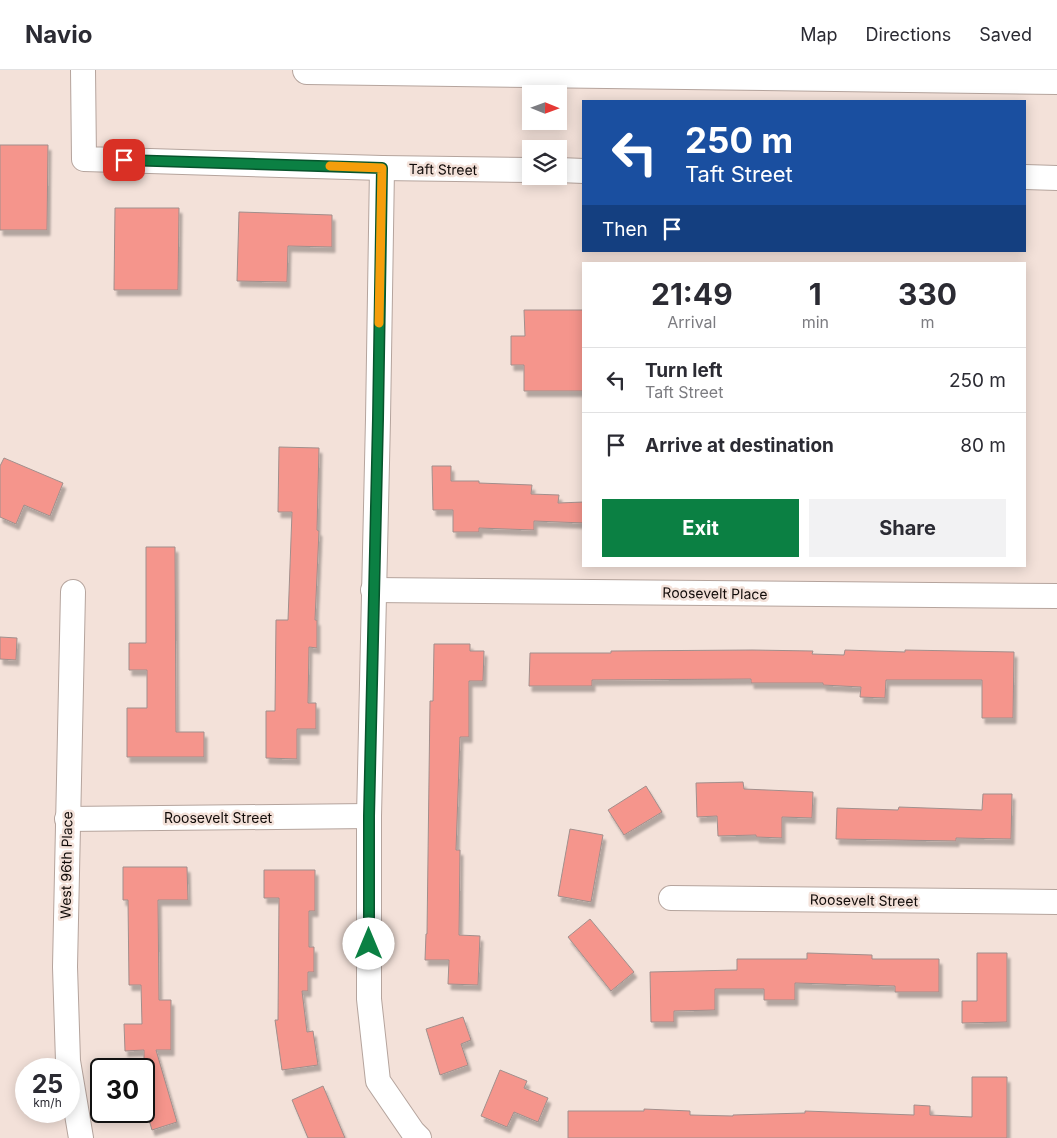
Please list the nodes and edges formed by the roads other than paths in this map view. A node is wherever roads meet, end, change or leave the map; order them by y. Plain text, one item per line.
1 (83, 70) edge
2 (307, 70) edge
3 (1057, 80) edge
4 (382, 168) junction
5 (522, 170) edge
6 (567, 170) edge
7 (582, 171) edge
8 (1026, 178) edge
9 (1057, 178) edge
10 (373, 590) junction
11 (73, 592) dead end
12 (1057, 596) edge
13 (369, 816) junction
14 (67, 819) junction
15 (671, 898) dead end
16 (1057, 902) edge
17 (416, 1135) edge
18 (81, 1138) edge

1 - 4 street, Taft Street
2 - 3 main road
4 - 5 street, Taft Street
4 - 10 street
6 - 7 street
8 - 9 street
10 - 12 street, Roosevelt Place
10 - 13 street
11 - 14 street, West 96th Place
13 - 14 street, Roosevelt Street
13 - 17 street
14 - 18 street, West 96th Place
15 - 16 street, Roosevelt Street

